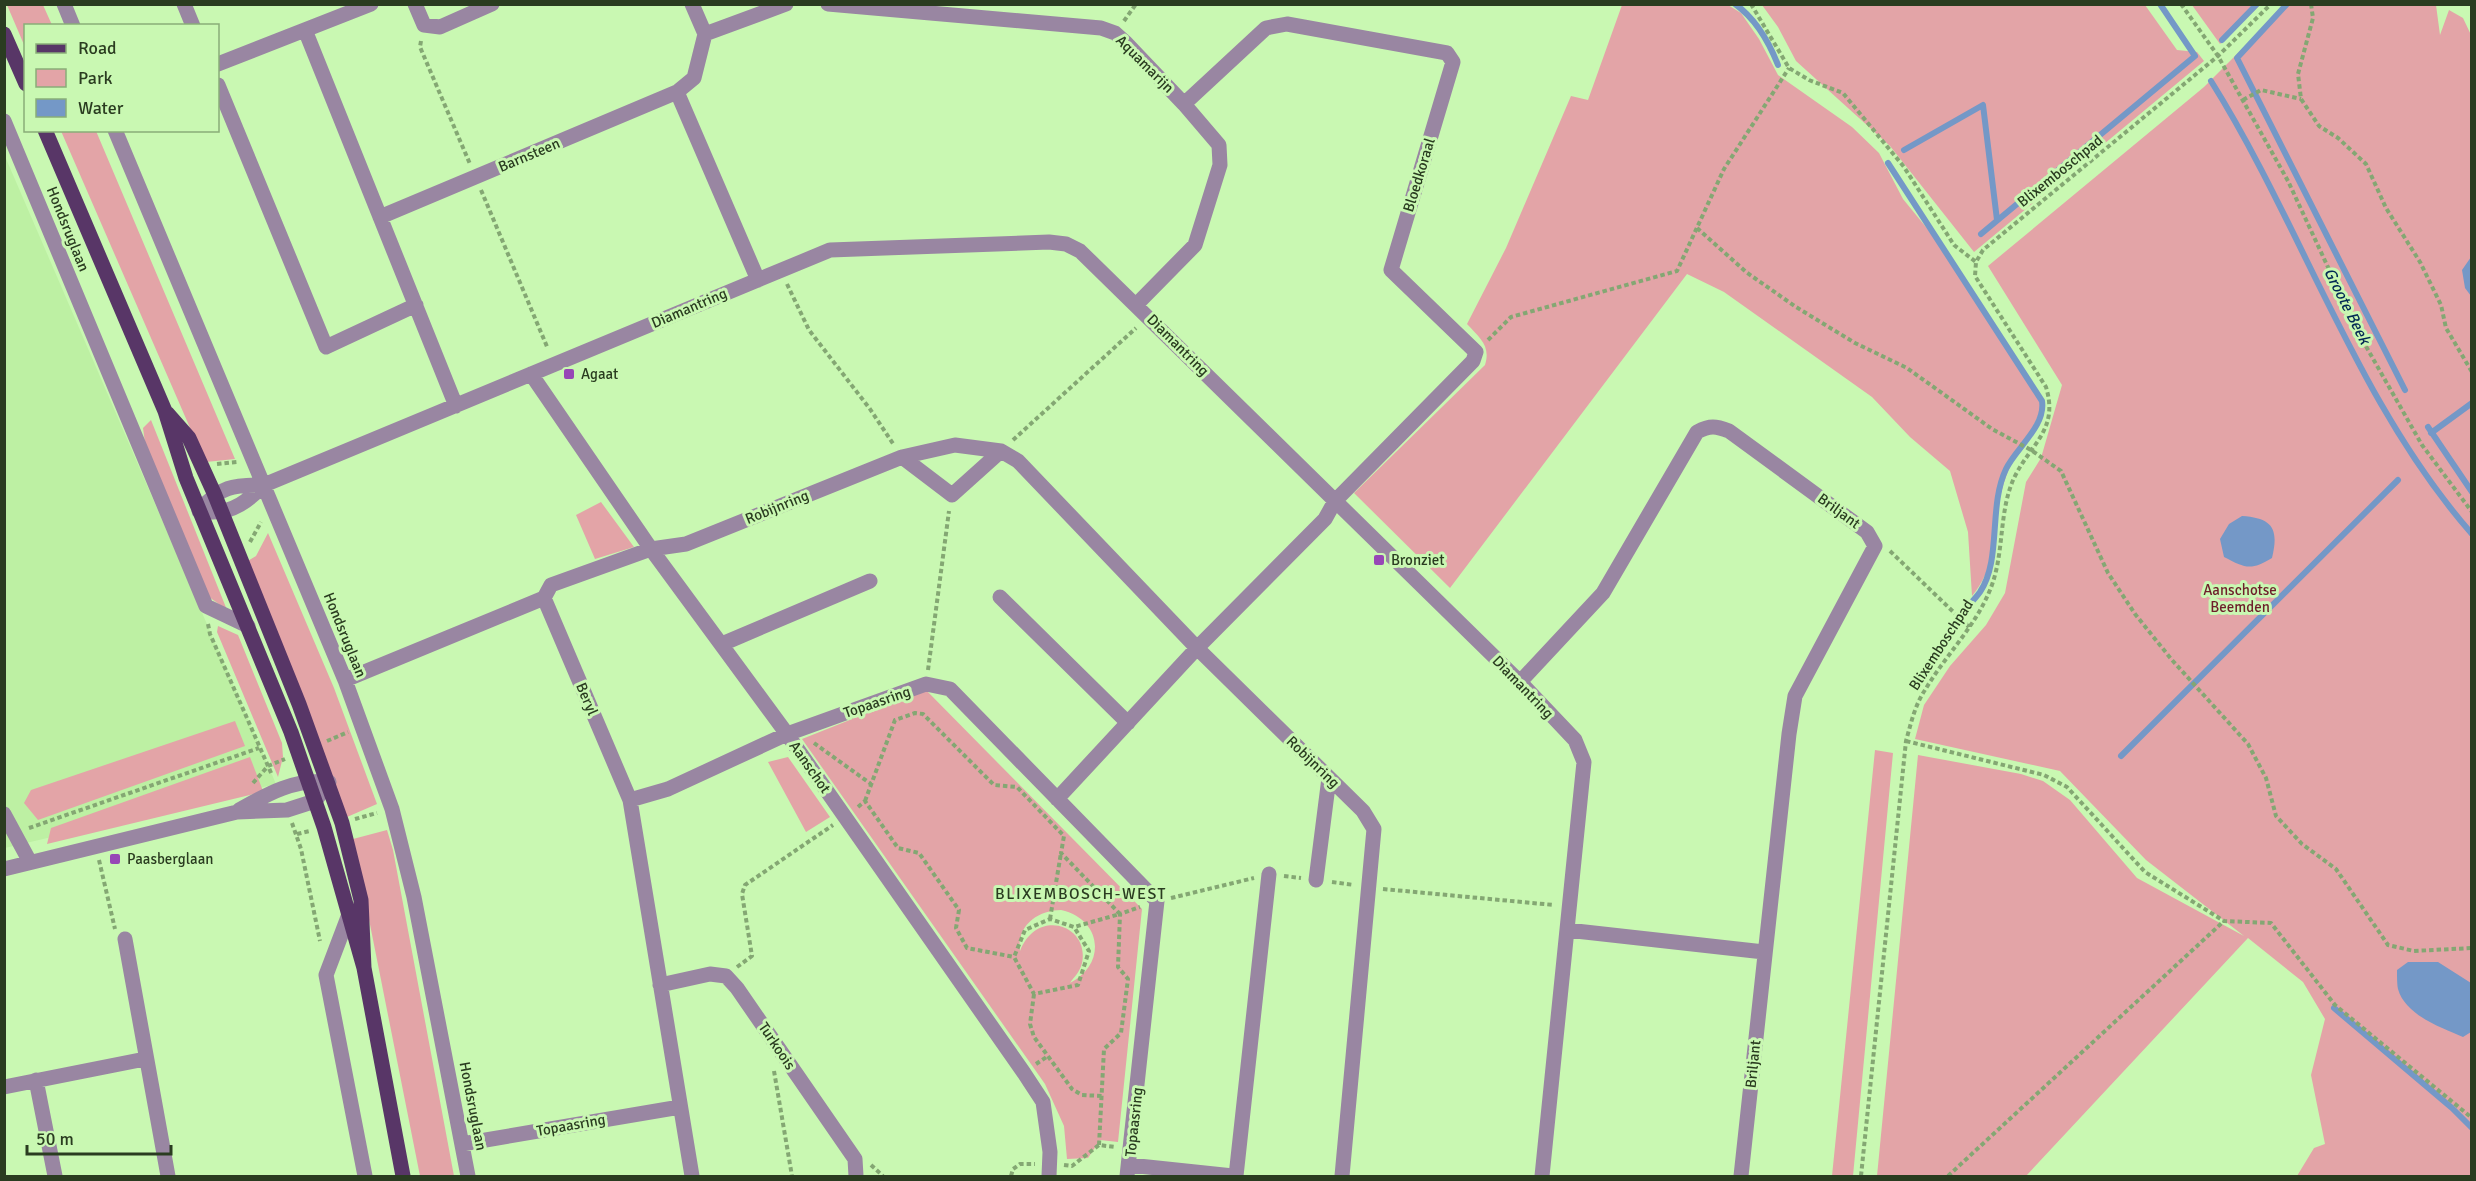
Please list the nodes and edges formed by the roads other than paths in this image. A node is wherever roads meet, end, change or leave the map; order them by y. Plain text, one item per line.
1 (64, 4) edge
2 (184, 4) edge
3 (371, 4) edge
4 (415, 4) edge
5 (492, 4) edge
6 (692, 4) edge
7 (786, 4) edge
8 (828, 4) edge
9 (72, 24) edge
10 (192, 24) edge
11 (305, 30) junction
12 (4, 34) edge
13 (705, 34) junction
14 (219, 64) edge
15 (24, 79) edge
16 (219, 88) edge
17 (677, 92) junction
18 (1184, 104) junction
19 (4, 121) edge
20 (46, 132) edge
21 (116, 132) edge
22 (380, 217) junction
23 (758, 280) junction
24 (1137, 304) junction
25 (416, 305) junction
26 (531, 374) junction
27 (456, 406) junction
28 (165, 411) junction
29 (1001, 451) junction
30 (902, 457) junction
31 (264, 485) junction
32 (214, 493) junction
33 (1335, 501) junction
34 (199, 511) junction
35 (222, 513) junction
36 (651, 549) junction
37 (870, 581) dead end
38 (1000, 597) dead end
39 (544, 598) junction
40 (248, 626) junction
41 (722, 644) junction
42 (1197, 648) junction
43 (345, 680) junction
44 (1520, 682) junction
45 (1128, 723) junction
46 (792, 732) junction
47 (1329, 778) junction
48 (308, 780) junction
49 (329, 782) junction
50 (1057, 799) junction
51 (630, 800) junction
52 (315, 801) junction
53 (237, 812) junction
54 (4, 814) edge
55 (30, 862) junction
56 (4, 869) edge
57 (1269, 874) dead end
58 (1316, 880) dead end
59 (348, 917) junction
60 (1567, 930) junction
61 (125, 939) road end
62 (1764, 952) junction
63 (364, 968) junction
64 (660, 985) junction
65 (146, 1059) junction
66 (36, 1080) junction
67 (4, 1086) edge
68 (680, 1107) junction
69 (462, 1144) junction
70 (1128, 1171) edge
71 (55, 1176) edge
72 (168, 1176) edge
73 (365, 1176) edge
74 (404, 1176) edge
75 (468, 1176) edge
76 (692, 1176) edge
77 (856, 1176) edge
78 (1049, 1176) edge
79 (1234, 1176) edge
80 (1342, 1176) edge
81 (1542, 1176) edge
82 (1741, 1176) edge

1 - 9 street
2 - 10 street
3 - 11 street
4 - 5 street
6 - 13 street
7 - 13 street
8 - 18 street, Aquamarijn
11 - 14 street
11 - 22 street
12 - 15 main road
13 - 17 street
16 - 25 street
17 - 22 street, Barnsteen
17 - 23 street
18 - 24 street, Aquamarijn
18 - 33 street, Bloedkoraal
19 - 40 street, Hondsruglaan
20 - 28 main road, Hondsruglaan
21 - 31 street, Hondsruglaan
22 - 25 street
23 - 24 street, Diamantring
23 - 26 street, Diamantring
24 - 33 street, Diamantring
25 - 27 street
26 - 27 street, Diamantring
26 - 36 street, Aanschot
27 - 31 street, Diamantring
28 - 32 main road, Hondsruglaan
28 - 34 main road, Hondsruglaan
29 - 30 street, Robijnring
29 - 30 street
29 - 42 street, Robijnring
30 - 36 street, Robijnring
31 - 32 street, Diamantring
31 - 35 street, Diamantring
31 - 43 street, Hondsruglaan
32 - 34 street
32 - 35 main road, Hondsruglaan
33 - 42 street
33 - 44 street, Diamantring
34 - 35 street, Diamantring
34 - 40 main road, Hondsruglaan
35 - 49 main road, Hondsruglaan
36 - 39 street
36 - 41 street, Aanschot
37 - 41 street
38 - 45 street
39 - 43 street
39 - 51 street, Beryl
40 - 48 main road, Hondsruglaan
41 - 46 street, Aanschot
42 - 45 street
42 - 47 street, Robijnring
43 - 69 street, Hondsruglaan
44 - 60 street, Diamantring
44 - 62 street, Briljant
45 - 50 street
46 - 50 street, Topaasring
46 - 51 street, Topaasring
46 - 78 street, Aanschot
47 - 58 street
47 - 80 street, Robijnring
48 - 49 street
48 - 52 main road, Hondsruglaan
48 - 53 street
49 - 52 street
49 - 63 main road, Hondsruglaan
50 - 70 street, Topaasring
51 - 64 street
52 - 53 street
52 - 59 main road, Hondsruglaan
53 - 55 street
54 - 55 street
55 - 56 street
57 - 79 street
59 - 63 main road, Hondsruglaan
59 - 73 street
60 - 62 street
60 - 81 street, Diamantring
61 - 65 street
62 - 82 street, Briljant
63 - 74 main road, Hondsruglaan
64 - 68 street
64 - 77 street, Turkoois
65 - 66 street
65 - 72 street
66 - 67 street
66 - 71 street
68 - 69 street, Topaasring
68 - 76 street
69 - 75 street, Hondsruglaan
70 - 79 street

